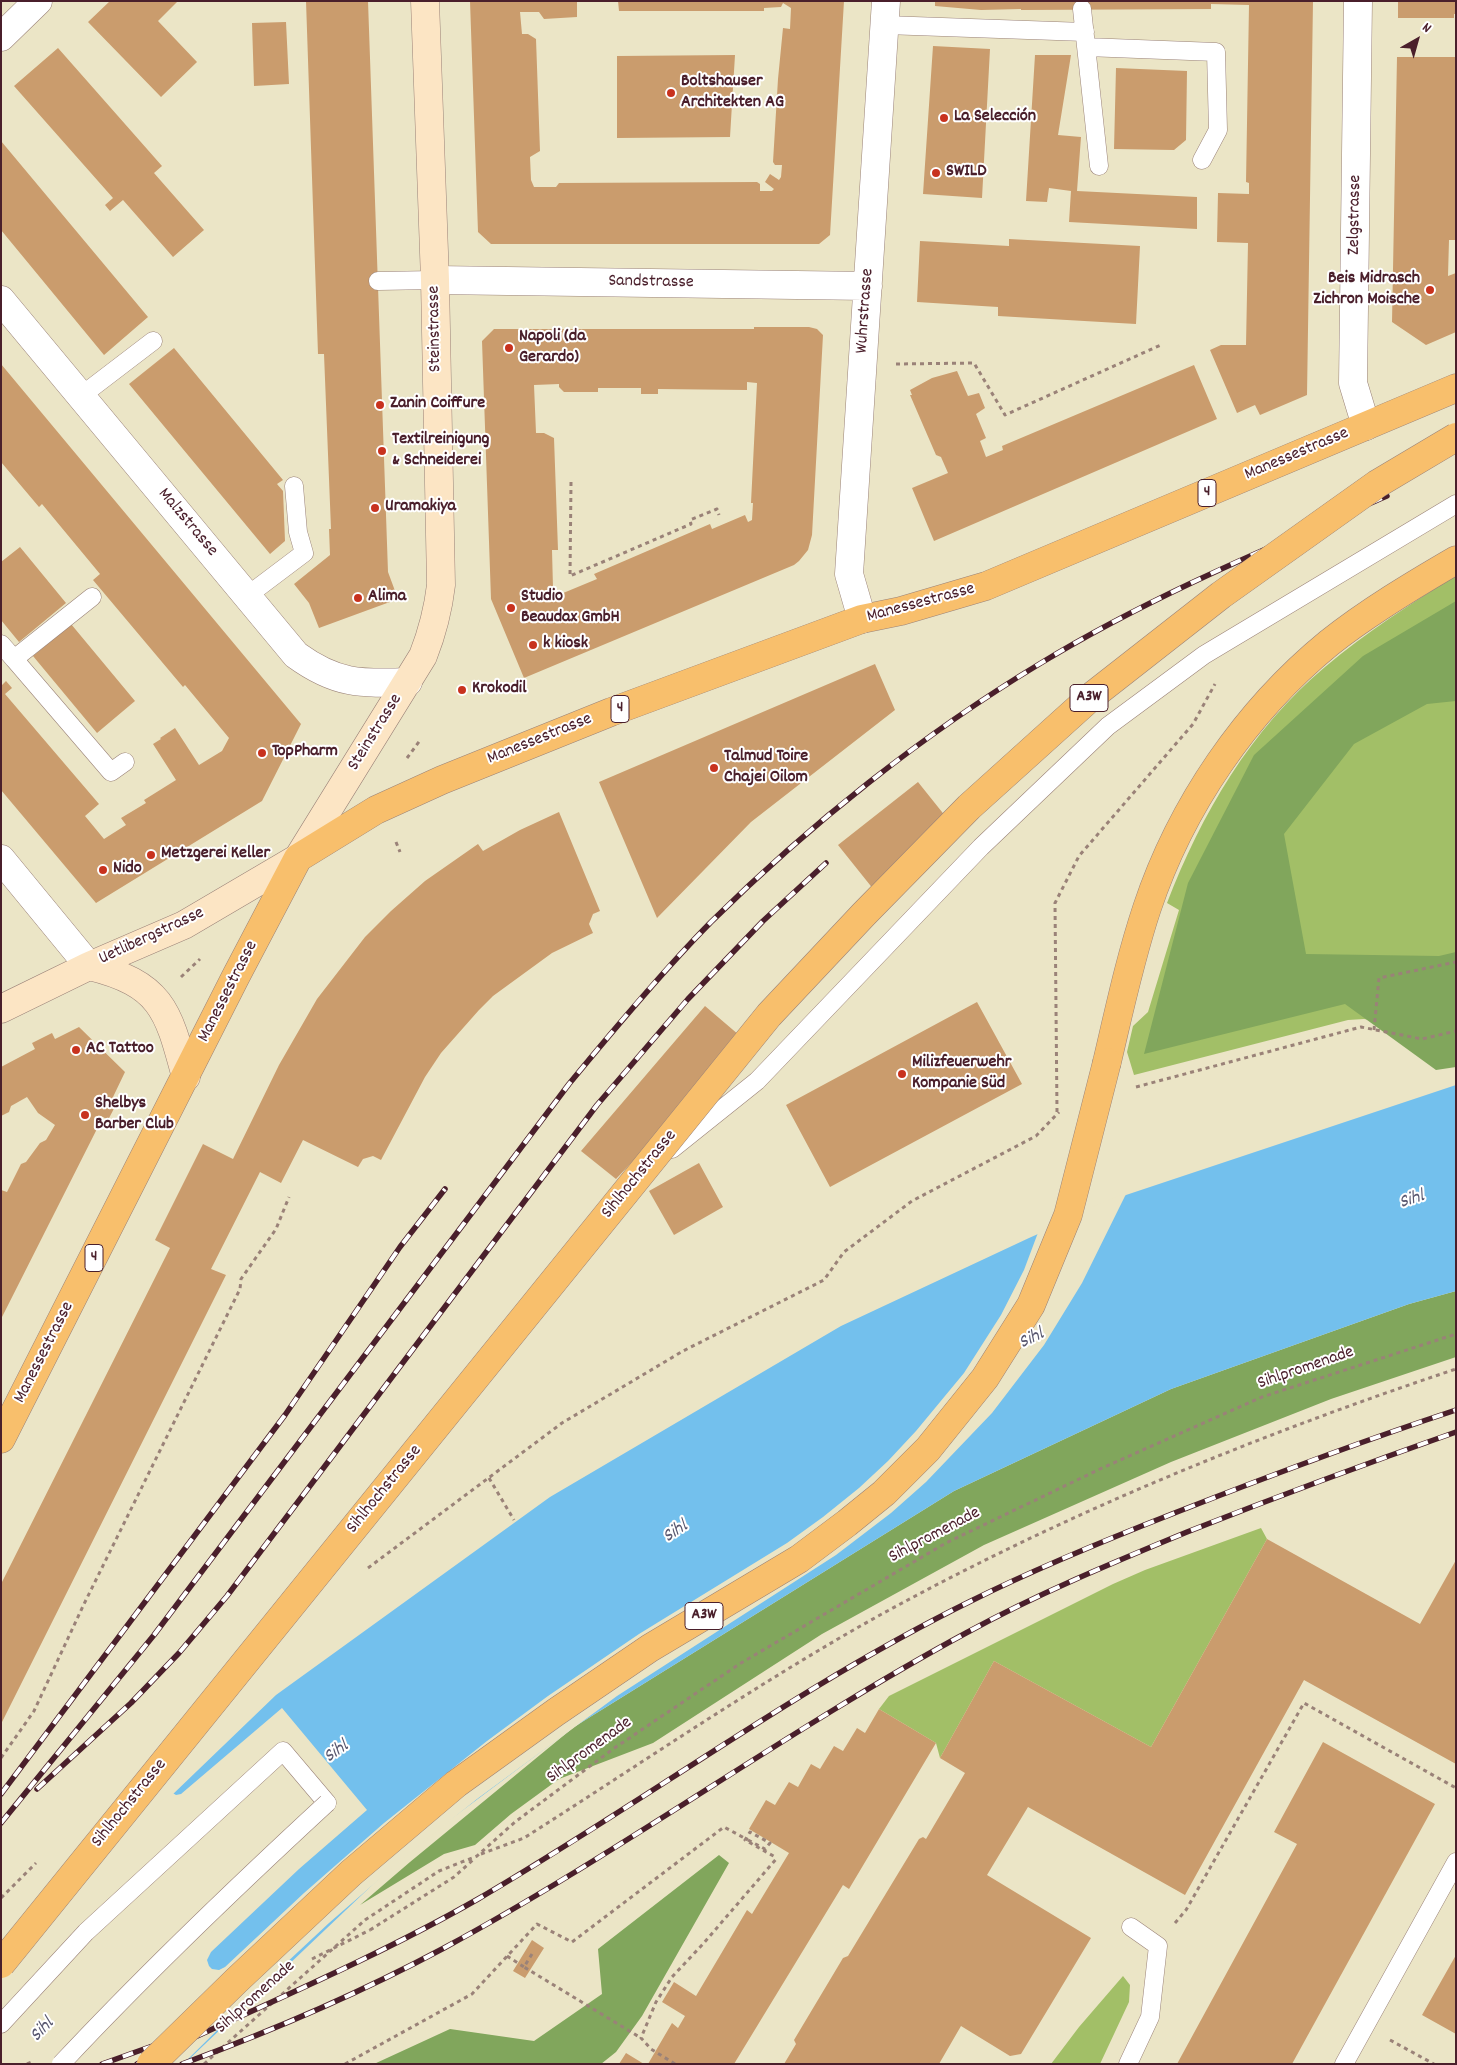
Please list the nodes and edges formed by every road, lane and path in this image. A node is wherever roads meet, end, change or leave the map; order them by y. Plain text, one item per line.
1 (38, 1) edge
2 (425, 1) edge
3 (1358, 1) edge
4 (1082, 9) dead end
5 (885, 13) edge
6 (1, 37) edge
7 (1085, 40) junction
8 (1202, 160) dead end
9 (1099, 166) dead end
10 (378, 280) dead end
11 (435, 280) junction
12 (868, 286) junction
13 (1, 300) edge
14 (153, 341) dead end
15 (1163, 344) dead end
16 (894, 364) dead end
17 (1456, 388) edge
18 (81, 396) junction
19 (1366, 426) junction
20 (1456, 437) edge
21 (571, 482) dead end
22 (294, 486) dead end
23 (1456, 504) edge
24 (719, 515) dead end
25 (1456, 560) edge
26 (247, 596) junction
27 (92, 597) dead end
28 (862, 620) junction
29 (1, 644) edge
30 (1204, 655) junction
31 (14, 659) junction
32 (408, 682) junction
33 (421, 739) dead end
34 (124, 762) dead end
35 (403, 764) dead end
36 (396, 842) dead end
37 (400, 852) dead end
38 (298, 858) junction
39 (1, 859) edge
40 (200, 959) dead end
41 (1456, 962) edge
42 (88, 966) junction
43 (180, 978) dead end
44 (1, 1008) edge
45 (1361, 1028) dead end
46 (1374, 1030) junction
47 (1456, 1031) edge
48 (186, 1077) junction
49 (1057, 1112) dead end
50 (289, 1196) dead end
51 (585, 1225) dead end
52 (824, 1280) dead end
53 (1456, 1334) edge
54 (1456, 1369) edge
55 (1, 1439) edge
56 (488, 1478) junction
57 (514, 1520) dead end
58 (401, 1542) dead end
59 (1, 1758) edge
60 (1456, 1788) edge
61 (476, 1856) junction
62 (1456, 1862) edge
63 (1130, 1927) dead end
64 (370, 1930) dead end
65 (1158, 1946) junction
66 (507, 1956) junction
67 (1, 1964) edge
68 (1, 2024) edge
69 (1365, 2026) junction
70 (641, 2038) junction
71 (61, 2064) edge
72 (151, 2064) edge
73 (204, 2064) edge
74 (345, 2064) edge
75 (675, 2064) edge
76 (1128, 2064) edge
77 (1344, 2064) edge
78 (1434, 2064) edge

1 - 6 street
2 - 11 street, Steinstrasse
3 - 19 street, Zelgstrasse
4 - 7 lane
5 - 7 lane
5 - 12 street, Wuhrstrasse
7 - 8 lane
7 - 9 lane
10 - 11 lane
11 - 12 street, Sandstrasse
11 - 32 street, Steinstrasse
12 - 28 street, Wuhrstrasse
13 - 18 street, Malzstrasse
14 - 18 lane
15 - 16 path
17 - 19 main road, Manessestrasse / 4
18 - 26 street, Malzstrasse
19 - 28 main road, Manessestrasse / 4
20 - 67 main road, Sihlhochstrasse / A3W, bridge
21 - 24 path
22 - 26 lane
23 - 30 lane
25 - 72 main road, A3W, bridge
26 - 32 street, Malzstrasse
27 - 31 lane
28 - 38 main road, Manessestrasse / 4
29 - 31 lane
30 - 49 path
30 - 51 lane
31 - 34 lane
32 - 38 street, Steinstrasse
33 - 35 path
36 - 37 path
38 - 42 street, Uetlibergstrasse
38 - 48 main road, Manessestrasse / 4
39 - 42 street
40 - 43 path
41 - 46 path
42 - 44 street, Uetlibergstrasse
42 - 48 street
45 - 46 path
46 - 47 path
48 - 55 main road, Manessestrasse / 4
50 - 59 path
52 - 56 path
53 - 61 path, Sihlpromenade
54 - 61 path, Sihlpromenade
56 - 57 path
56 - 58 path
60 - 65 path
61 - 64 path
61 - 73 path, Sihlpromenade
62 - 69 lane
63 - 65 lane
65 - 76 lane
66 - 70 path
66 - 70 path, bridge
66 - 74 path
68 - 71 lane, bridge
69 - 77 lane
69 - 78 path
70 - 75 path

